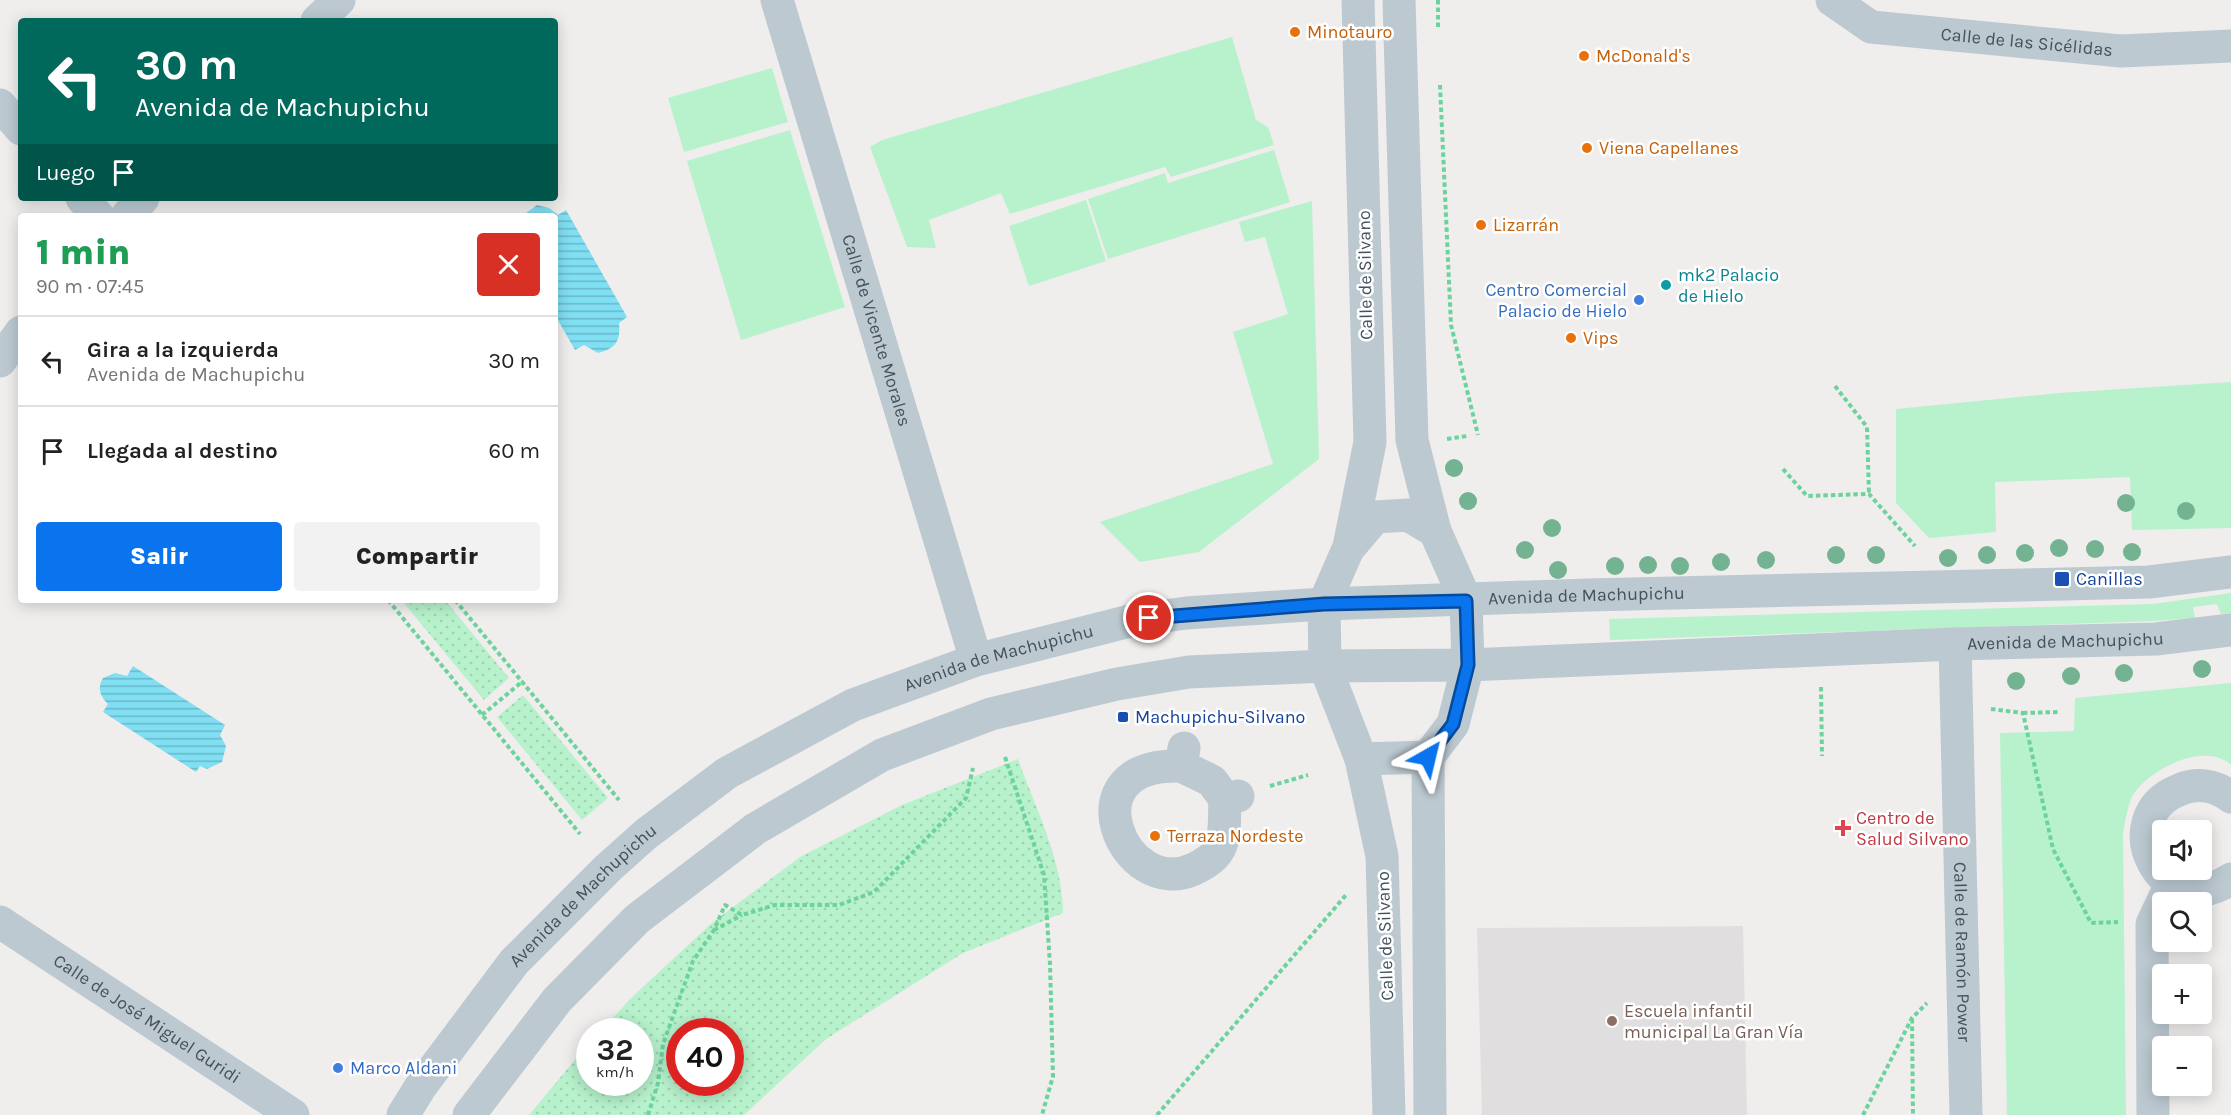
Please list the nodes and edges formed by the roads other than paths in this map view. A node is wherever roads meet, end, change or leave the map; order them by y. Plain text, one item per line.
1 (339, 0) edge
2 (777, 0) edge
3 (1358, 0) edge
4 (1399, 0) edge
5 (1832, 0) edge
6 (321, 18) edge
7 (2231, 46) edge
8 (0, 105) edge
9 (18, 126) edge
10 (85, 201) edge
11 (140, 201) edge
12 (95, 213) edge
13 (130, 213) edge
14 (18, 336) edge
15 (0, 361) edge
16 (1435, 531) junction
17 (1348, 549) junction
18 (2231, 572) edge
19 (1466, 601) junction
20 (1324, 604) junction
21 (2231, 630) edge
22 (1955, 644) junction
23 (976, 660) junction
24 (1468, 665) junction
25 (1325, 666) junction
26 (1428, 757) junction
27 (1361, 759) junction
28 (2231, 797) edge
29 (1231, 798) joint
30 (2231, 879) edge
31 (2171, 884) junction
32 (0, 922) edge
33 (293, 1115) edge
34 (403, 1115) edge
35 (469, 1115) edge
36 (1389, 1115) edge
37 (1430, 1115) edge
38 (1966, 1115) edge
39 (2153, 1115) edge

1 - 6 street
2 - 23 street, Calle de Vicente Morales
3 - 17 street, Calle de Silvano
4 - 16 street
5 - 7 street, Calle de las Sicélidas
8 - 9 street
10 - 12 street
11 - 13 street
14 - 15 street
16 - 17 street
16 - 19 street
17 - 20 street
18 - 19 street, Avenida de Machupichu
19 - 20 street, Avenida de Machupichu
19 - 24 street
20 - 23 street, Avenida de Machupichu
20 - 25 street
21 - 22 street, Avenida de Machupichu
22 - 24 street, Avenida de Machupichu
22 - 38 street, Calle de Ramón Power
23 - 34 street, Avenida de Machupichu
24 - 25 street, Avenida de Machupichu
24 - 26 street
25 - 27 street, Calle de Silvano
25 - 35 street, Avenida de Machupichu
26 - 27 street
26 - 37 street
27 - 36 street, Calle de Silvano
28 - 31 street
29 - 29 street
30 - 31 street
31 - 39 street
32 - 33 street, Calle de José Miguel Guridi

